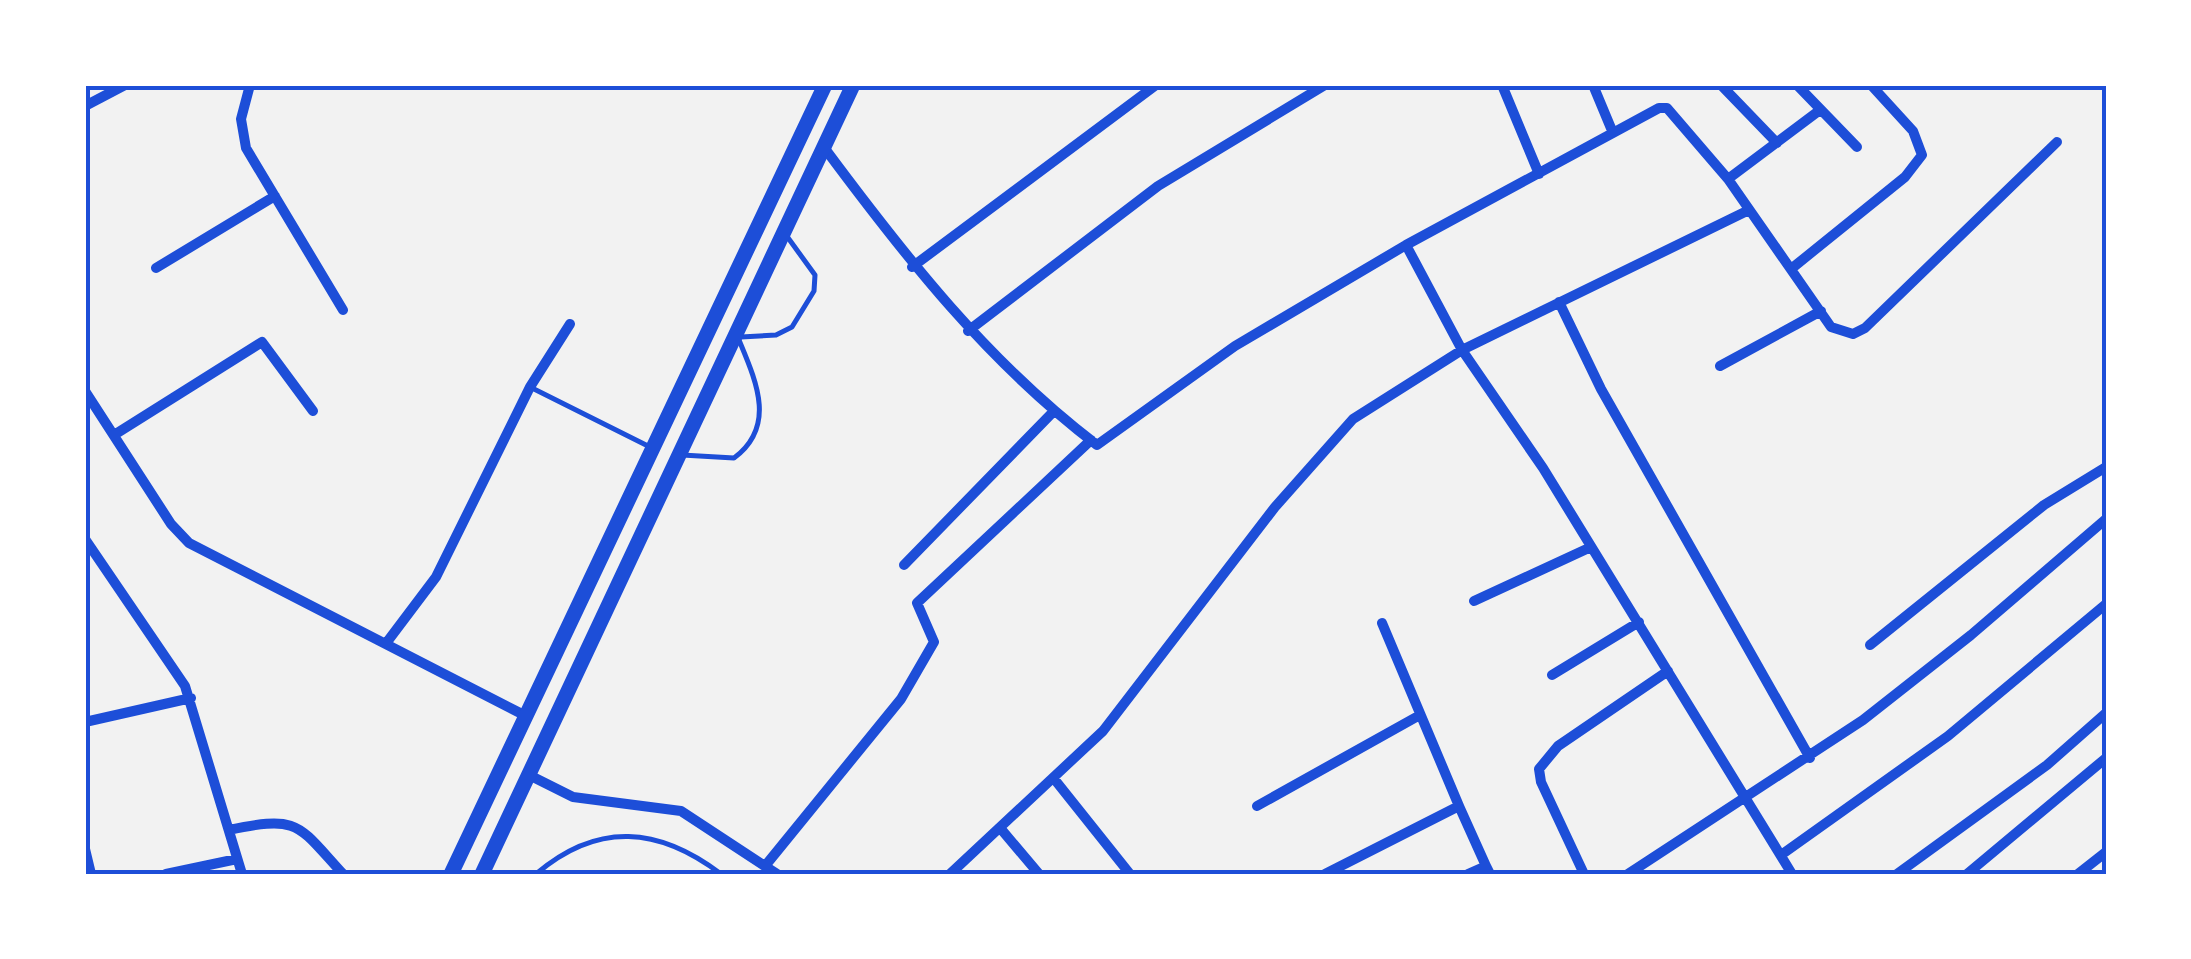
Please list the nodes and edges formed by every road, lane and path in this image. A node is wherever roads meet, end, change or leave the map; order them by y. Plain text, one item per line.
1 (125, 85) edge
2 (250, 85) edge
3 (825, 85) edge
4 (853, 85) edge
5 (1156, 85) edge
6 (1324, 85) edge
7 (1502, 85) edge
8 (1593, 85) edge
9 (1720, 85) edge
10 (1797, 85) edge
11 (1871, 85) edge
12 (85, 106) edge
13 (1820, 110) junction
14 (1612, 133) junction
15 (2057, 142) dead end
16 (1777, 143) junction
17 (1856, 147) dead end
18 (826, 150) junction
19 (1539, 174) junction
20 (1728, 179) junction
21 (275, 196) junction
22 (1749, 210) junction
23 (786, 235) junction
24 (1406, 246) junction
25 (912, 267) junction
26 (156, 268) dead end
27 (1791, 268) junction
28 (1559, 302) junction
29 (344, 310) dead end
30 (1820, 311) junction
31 (712, 323) junction
32 (570, 324) dead end
33 (968, 330) junction
34 (738, 337) junction
35 (1462, 350) junction
36 (1720, 366) dead end
37 (530, 388) junction
38 (85, 390) edge
39 (314, 411) dead end
40 (1054, 412) junction
41 (114, 436) junction
42 (1090, 440) junction
43 (652, 448) junction
44 (682, 455) junction
45 (2106, 467) edge
46 (2106, 519) edge
47 (85, 538) edge
48 (1592, 546) junction
49 (89, 551) edge
50 (904, 565) dead end
51 (1474, 601) dead end
52 (2106, 604) edge
53 (1638, 622) junction
54 (1382, 623) dead end
55 (388, 642) junction
56 (1870, 645) dead end
57 (1668, 671) junction
58 (1552, 675) dead end
59 (191, 698) junction
60 (2106, 713) edge
61 (1420, 715) junction
62 (526, 716) junction
63 (85, 722) edge
64 (1810, 758) junction
65 (2106, 758) edge
66 (530, 775) junction
67 (1054, 780) junction
68 (1748, 798) junction
69 (1257, 806) dead end
70 (1459, 806) junction
71 (1001, 829) junction
72 (229, 830) junction
73 (85, 849) edge
74 (2106, 852) edge
75 (1781, 856) junction
76 (237, 858) junction
77 (765, 866) junction
78 (1488, 870) edge
79 (91, 874) edge
80 (166, 874) edge
81 (242, 874) edge
82 (344, 874) edge
83 (451, 874) edge
84 (482, 874) edge
85 (536, 874) edge
86 (722, 874) edge
87 (777, 874) edge
88 (950, 874) edge
89 (1039, 874) edge
90 (1130, 874) edge
91 (1325, 874) edge
92 (1468, 874) edge
93 (1584, 874) edge
94 (1628, 874) edge
95 (1792, 874) edge
96 (1897, 874) edge
97 (1967, 874) edge
98 (2078, 874) edge

1 - 12 street
2 - 21 street
3 - 31 highway
4 - 18 highway
5 - 25 street
6 - 33 street
7 - 19 street
8 - 14 street
9 - 16 street
10 - 13 street
11 - 27 street
13 - 16 street
13 - 17 street
14 - 19 street
14 - 20 street
15 - 30 street
16 - 20 street
18 - 23 highway
18 - 25 street
19 - 24 street
20 - 22 street
21 - 26 street
21 - 29 street
22 - 27 street
22 - 28 street
23 - 34 highway
23 - 34 lane
24 - 35 street
24 - 42 street
25 - 33 street
27 - 30 street
28 - 35 street
28 - 64 street
30 - 36 street
31 - 34 lane
31 - 43 highway
32 - 37 street
33 - 40 street
34 - 44 highway
34 - 44 lane
35 - 48 street
35 - 67 street
37 - 43 lane
37 - 55 street
38 - 41 street
39 - 41 street
40 - 42 street
40 - 50 street
41 - 55 street
42 - 77 street
43 - 62 highway
44 - 66 highway
45 - 56 street
46 - 64 street
47 - 49 street
48 - 51 street
48 - 53 street
49 - 59 street
52 - 75 street
53 - 57 street
53 - 58 street
54 - 61 street
55 - 62 street
57 - 68 street
57 - 93 street
59 - 63 street
59 - 72 street
60 - 96 street
61 - 69 street
61 - 70 street
62 - 83 highway
64 - 68 street
65 - 97 street
66 - 77 street
66 - 84 highway
67 - 71 street
67 - 90 street
68 - 75 street
68 - 94 street
70 - 78 street
70 - 91 street
71 - 88 street
71 - 89 street
72 - 76 street
72 - 82 street
73 - 79 street
74 - 98 street
75 - 95 street
76 - 80 street
76 - 81 street
77 - 87 street
78 - 92 street
85 - 86 lane

